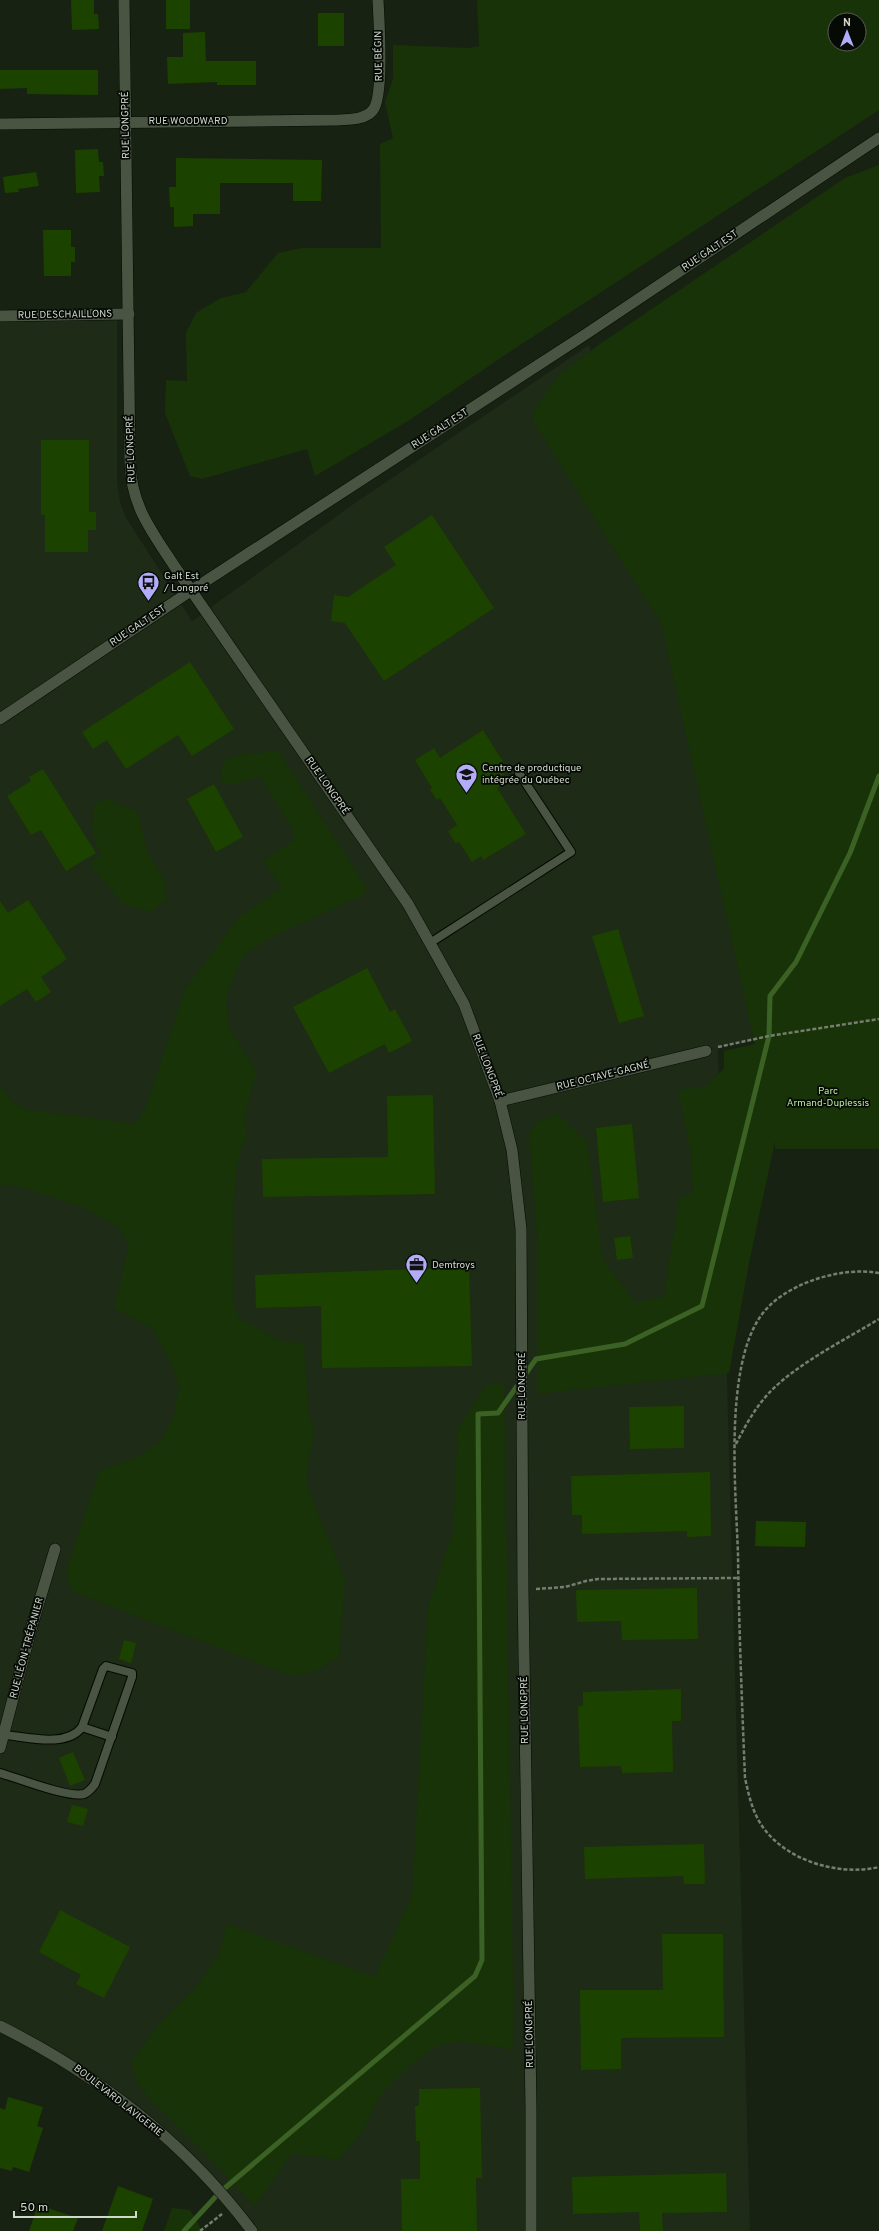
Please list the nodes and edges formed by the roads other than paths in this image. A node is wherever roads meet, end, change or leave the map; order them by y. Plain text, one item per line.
1 (124, 0) edge
2 (378, 0) edge
3 (374, 110) joint
4 (126, 122) junction
5 (0, 124) edge
6 (879, 138) edge
7 (129, 314) junction
8 (0, 316) edge
9 (192, 590) junction
10 (0, 719) edge
11 (519, 774) dead end
12 (430, 943) junction
13 (706, 1051) road end
14 (500, 1101) junction
15 (55, 1549) dead end
16 (82, 1727) junction
17 (2, 1734) edge
18 (112, 1737) junction
19 (0, 1748) edge
20 (0, 1773) edge
21 (0, 2026) edge
22 (252, 2231) edge
23 (531, 2231) edge

1 - 4 street, RUE LONGPRÉ
2 - 3 street, RUE BÉGIN
3 - 4 street, RUE WOODWARD
4 - 5 street, RUE WOODWARD
4 - 7 street, RUE LONGPRÉ
6 - 9 street, RUE GALT EST
7 - 8 street, RUE DESCHAILLONS
7 - 9 street, RUE LONGPRÉ
9 - 10 street, RUE GALT EST
9 - 12 street, RUE LONGPRÉ
11 - 12 lane
12 - 14 street, RUE LONGPRÉ
13 - 14 street, RUE OCTAVE-GAGNÉ
14 - 23 street, RUE LONGPRÉ
15 - 17 street, RUE LÉON-TRÉPANIER
16 - 17 lane
16 - 18 lane
16 - 18 lane
17 - 19 street, RUE LÉON-TRÉPANIER
18 - 20 lane
21 - 22 street, BOULEVARD LAVIGERIE

